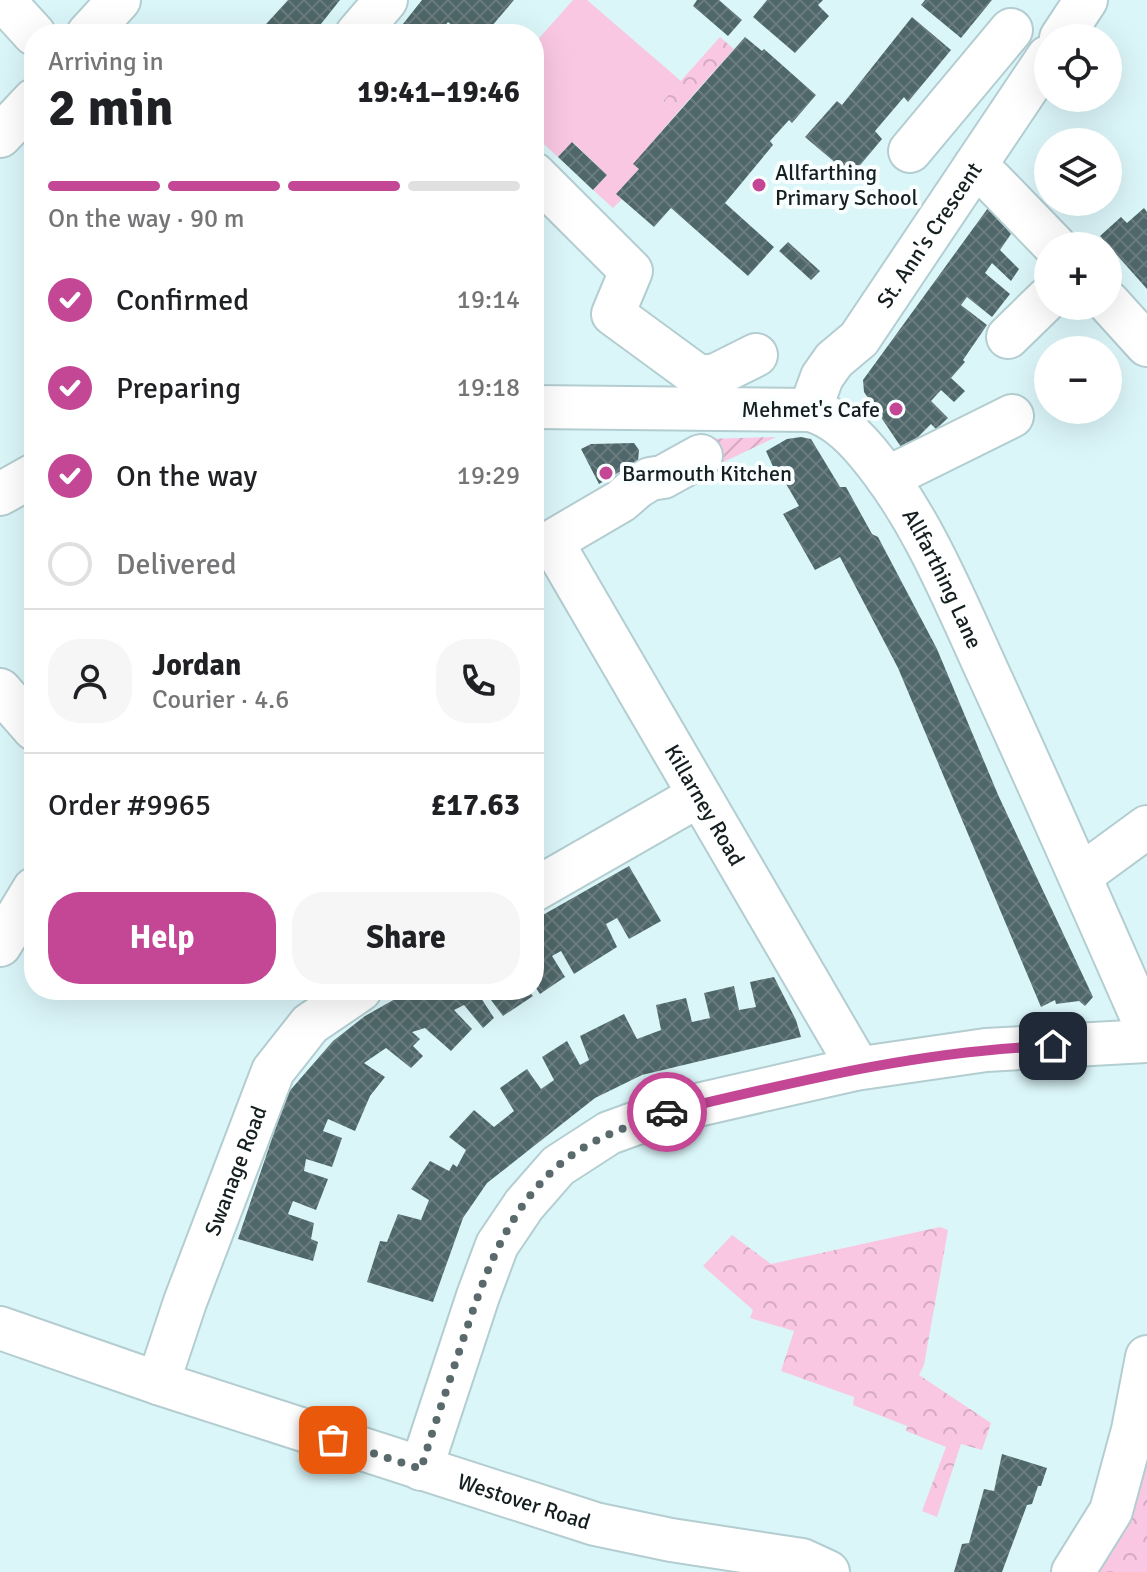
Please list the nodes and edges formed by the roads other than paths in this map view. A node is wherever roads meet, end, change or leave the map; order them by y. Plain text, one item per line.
1 (3, 0) edge
2 (119, 0) edge
3 (386, 0) edge
4 (1086, 0) edge
5 (1021, 15) edge
6 (25, 24) edge
7 (97, 24) edge
8 (366, 24) edge
9 (1070, 24) edge
10 (1034, 31) edge
11 (1034, 78) edge
12 (24, 111) edge
13 (0, 136) edge
14 (910, 151) dead end
15 (975, 166) junction
16 (544, 184) edge
17 (1041, 232) edge
18 (1034, 312) edge
19 (1122, 317) edge
20 (1008, 337) dead end
21 (1147, 345) edge
22 (756, 355) dead end
23 (702, 392) junction
24 (544, 406) edge
25 (810, 410) junction
26 (1012, 416) dead end
27 (701, 456) dead end
28 (887, 478) junction
29 (24, 481) edge
30 (0, 494) edge
31 (544, 546) edge
32 (544, 549) edge
33 (0, 690) edge
34 (24, 718) edge
35 (698, 796) junction
36 (1147, 827) edge
37 (1080, 876) junction
38 (544, 884) edge
39 (24, 905) edge
40 (0, 945) edge
41 (345, 1000) edge
42 (1147, 1029) edge
43 (1147, 1041) edge
44 (855, 1069) junction
45 (0, 1328) edge
46 (1147, 1357) edge
47 (158, 1383) junction
48 (421, 1469) junction
49 (1129, 1508) edge
50 (734, 1561) edge
51 (828, 1572) edge
52 (1073, 1572) edge

1 - 6 street
2 - 7 street
3 - 8 street
4 - 9 street, St. Ann's Crescent
5 - 10 street
5 - 14 street
11 - 15 street, St. Ann's Crescent
12 - 13 street
15 - 17 street
15 - 25 street, St. Ann's Crescent
16 - 23 street
18 - 20 street
19 - 21 street
22 - 23 street
23 - 24 street, Allfarthing Lane
23 - 25 street, Allfarthing Lane
25 - 28 street, Allfarthing Lane
26 - 28 street
27 - 31 street
28 - 37 street, Allfarthing Lane
29 - 30 street
32 - 35 street, Killarney Road
33 - 34 street
35 - 38 street
35 - 44 street, Killarney Road
36 - 37 street
37 - 42 street, Allfarthing Lane
39 - 40 street
41 - 47 street, Swanage Road
43 - 44 street
44 - 48 street
45 - 47 street, Westover Road
46 - 49 street
47 - 48 street, Westover Road
48 - 50 street, Westover Road
49 - 52 street
50 - 51 street, Westover Road

